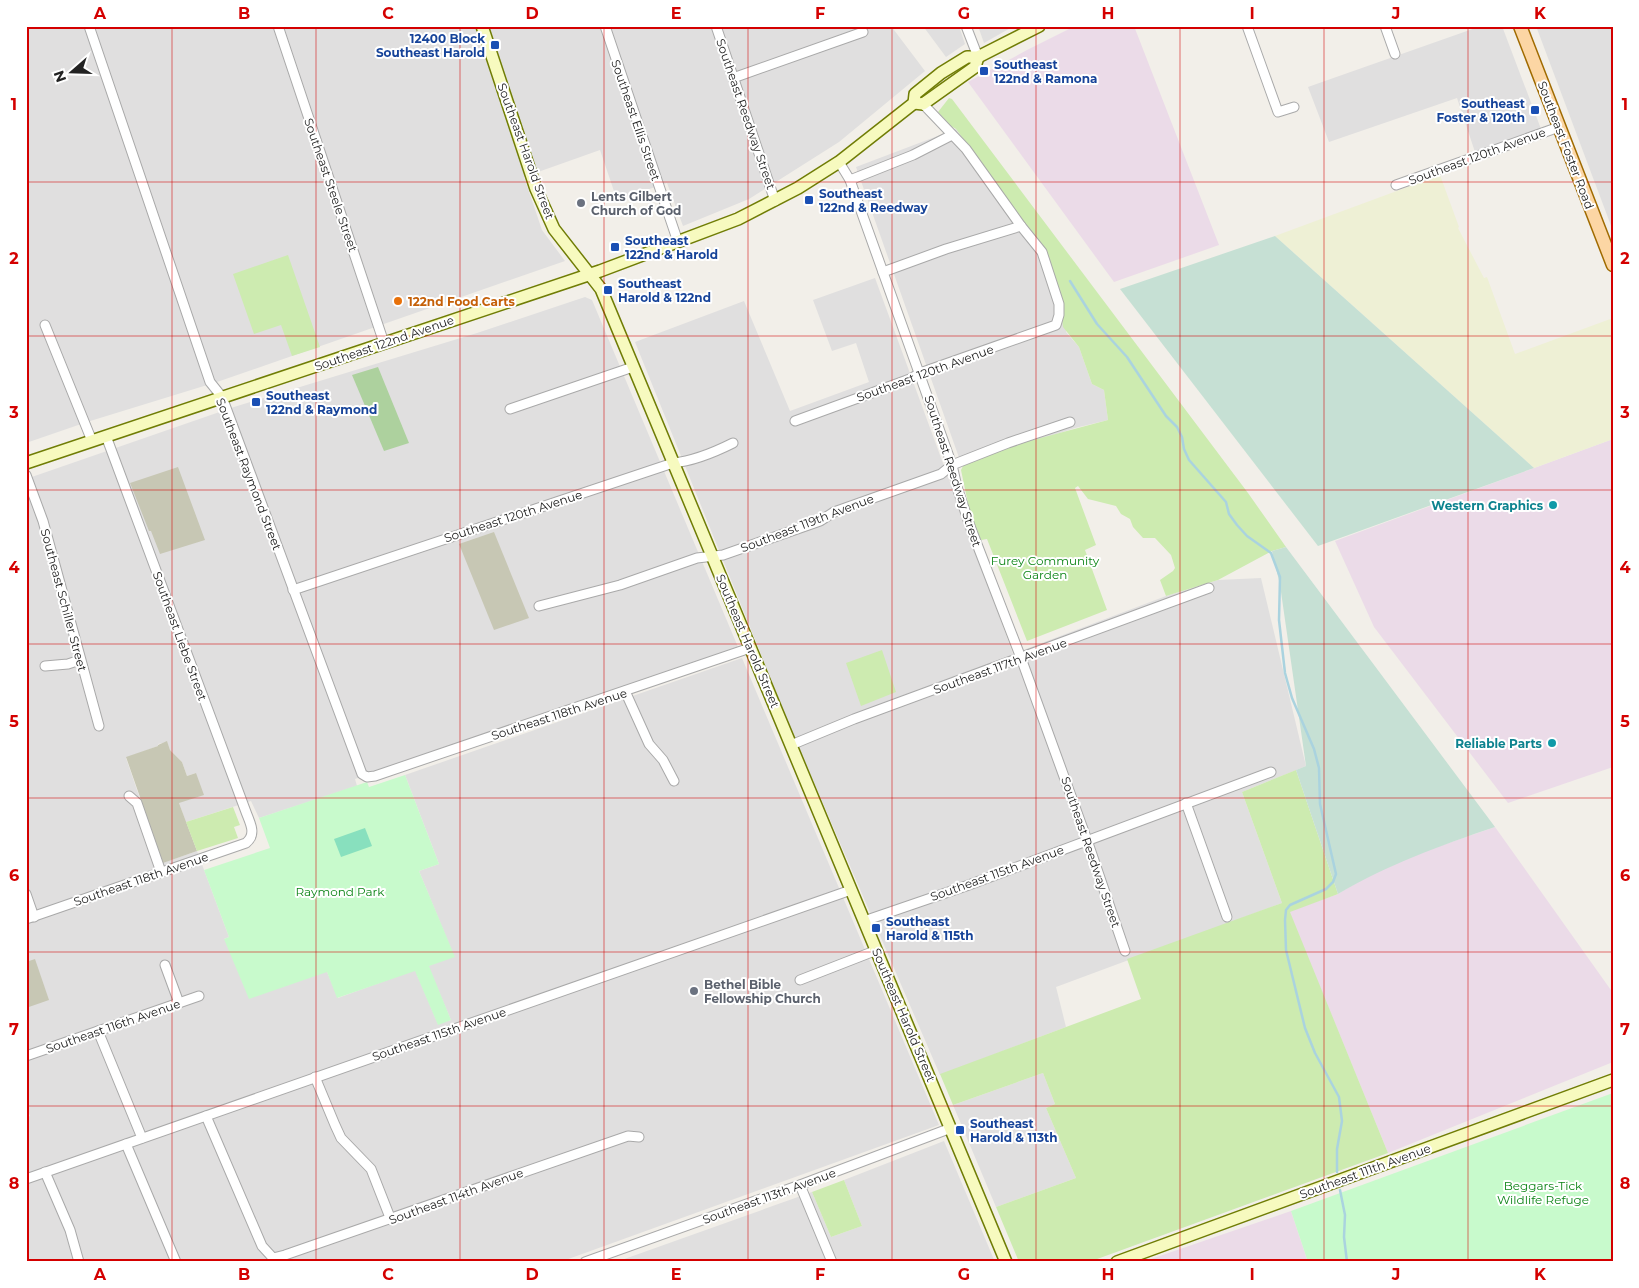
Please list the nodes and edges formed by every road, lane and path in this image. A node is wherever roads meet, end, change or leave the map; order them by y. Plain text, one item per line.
1 (89, 26) edge
2 (278, 26) edge
3 (482, 26) edge
4 (605, 26) edge
5 (716, 26) edge
6 (966, 26) edge
7 (1038, 26) edge
8 (1247, 26) edge
9 (1385, 26) edge
10 (1520, 26) edge
11 (863, 32) dead end
12 (1395, 54) dead end
13 (978, 57) junction
14 (734, 78) junction
15 (919, 104) junction
16 (1294, 107) dead end
17 (1559, 127) junction
18 (952, 135) junction
19 (839, 162) junction
20 (850, 180) junction
21 (1396, 185) dead end
22 (775, 201) junction
23 (1021, 226) junction
24 (678, 242) junction
25 (1613, 264) edge
26 (882, 272) junction
27 (589, 274) junction
28 (45, 325) dead end
29 (384, 343) junction
30 (633, 367) junction
31 (920, 373) junction
32 (222, 397) junction
33 (510, 409) dead end
34 (795, 420) dead end
35 (1070, 422) dead end
36 (106, 436) junction
37 (92, 441) junction
38 (733, 442) dead end
39 (26, 463) edge
40 (673, 463) junction
41 (952, 465) junction
42 (26, 475) edge
43 (36, 501) junction
44 (26, 504) edge
45 (712, 556) junction
46 (1209, 588) dead end
47 (293, 590) junction
48 (539, 606) dead end
49 (750, 648) junction
50 (1021, 658) junction
51 (80, 660) junction
52 (45, 666) dead end
53 (625, 692) junction
54 (100, 726) dead end
55 (791, 745) junction
56 (1270, 772) dead end
57 (367, 777) joint
58 (674, 781) dead end
59 (129, 796) dead end
60 (1186, 803) junction
61 (252, 835) joint
62 (1087, 840) junction
63 (161, 872) junction
64 (852, 890) junction
65 (26, 894) edge
66 (1227, 917) dead end
67 (30, 918) edge
68 (864, 921) junction
69 (877, 950) junction
70 (1125, 951) dead end
71 (164, 965) dead end
72 (800, 980) dead end
73 (199, 996) dead end
74 (179, 1003) junction
75 (98, 1031) junction
76 (26, 1056) edge
77 (315, 1078) junction
78 (1613, 1080) edge
79 (206, 1116) junction
80 (951, 1128) junction
81 (639, 1137) dead end
82 (142, 1138) junction
83 (126, 1144) junction
84 (45, 1172) junction
85 (26, 1178) edge
86 (800, 1185) junction
87 (391, 1220) junction
88 (79, 1262) edge
89 (176, 1262) edge
90 (585, 1262) edge
91 (832, 1262) edge
92 (1006, 1262) edge
93 (1117, 1262) edge

1 - 32 street, Southeast Raymond Street
2 - 29 street, Southeast Steele Street
3 - 27 street, Southeast Harold Street
4 - 24 street, Southeast Ellis Street
5 - 14 street, Southeast Reedway Street
6 - 13 street
7 - 13 street, Southeast 122nd Avenue
8 - 16 street
9 - 12 street
10 - 17 main road, Southeast Foster Road
11 - 14 street
13 - 15 street, Southeast 122nd Avenue
14 - 22 street, Southeast Reedway Street
15 - 18 street
15 - 19 street, Southeast 122nd Avenue
17 - 21 street, Southeast 120th Avenue
17 - 25 main road, Southeast Foster Road
18 - 20 street
18 - 23 street
19 - 20 street, Southeast Reedway Street
19 - 22 street, Southeast 122nd Avenue
20 - 26 street, Southeast Reedway Street
22 - 24 street, Southeast 122nd Avenue
23 - 26 street
23 - 31 street, Southeast 120th Avenue
24 - 27 street, Southeast 122nd Avenue
26 - 31 street, Southeast Reedway Street
27 - 29 street, Southeast 122nd Avenue
27 - 30 street, Southeast Harold Street
28 - 37 street
29 - 32 street, Southeast 122nd Avenue
30 - 33 street
30 - 40 street, Southeast Harold Street
31 - 34 street, Southeast 120th Avenue
31 - 41 street, Southeast Reedway Street
32 - 36 street, Southeast 122nd Avenue
32 - 47 street, Southeast Raymond Street
35 - 41 street, Southeast 119th Avenue
36 - 37 street, Southeast 122nd Avenue
36 - 61 street, Southeast Liebe Street
37 - 39 street, Southeast 122nd Avenue
38 - 40 street, Southeast 120th Avenue
40 - 45 street, Southeast Harold Street
40 - 47 street, Southeast 120th Avenue
41 - 45 street, Southeast 119th Avenue
41 - 50 street, Southeast Reedway Street
42 - 43 street, Southeast Schiller Street
43 - 44 street
43 - 51 street, Southeast Schiller Street
45 - 48 street, Southeast 119th Avenue
45 - 49 street, Southeast Harold Street
46 - 50 street, Southeast 117th Avenue
47 - 57 street, Southeast Raymond Street
49 - 53 street, Southeast 118th Avenue
49 - 55 street, Southeast Harold Street
50 - 55 street, Southeast 117th Avenue
50 - 62 street, Southeast Reedway Street
51 - 52 street
51 - 54 street, Southeast Schiller Street
53 - 57 street, Southeast 118th Avenue
53 - 58 street
55 - 64 street, Southeast Harold Street
56 - 60 street, Southeast 115th Avenue
59 - 63 street
60 - 62 street, Southeast 115th Avenue
60 - 66 street
61 - 63 street, Southeast 118th Avenue
62 - 68 street, Southeast 115th Avenue
62 - 70 street, Southeast Reedway Street
63 - 67 street, Southeast 118th Avenue
64 - 68 street, Southeast Harold Street
64 - 77 street, Southeast 115th Avenue
65 - 67 street
68 - 69 street, Southeast Harold Street
69 - 72 street
69 - 80 street, Southeast Harold Street
71 - 74 street
73 - 74 street, Southeast 116th Avenue
74 - 75 street, Southeast 116th Avenue
75 - 76 street, Southeast 116th Avenue
75 - 82 street
77 - 79 street, Southeast 115th Avenue
77 - 87 street
78 - 93 street, Southeast 111th Avenue
79 - 82 street, Southeast 115th Avenue
79 - 87 street, Southeast 114th Avenue
80 - 86 street, Southeast 113th Avenue
80 - 92 street, Southeast Harold Street
81 - 87 street, Southeast 114th Avenue
82 - 83 street, Southeast 115th Avenue
83 - 84 street, Southeast 115th Avenue
83 - 89 street
84 - 85 street, Southeast 115th Avenue
84 - 88 street
86 - 90 street, Southeast 113th Avenue
86 - 91 street

